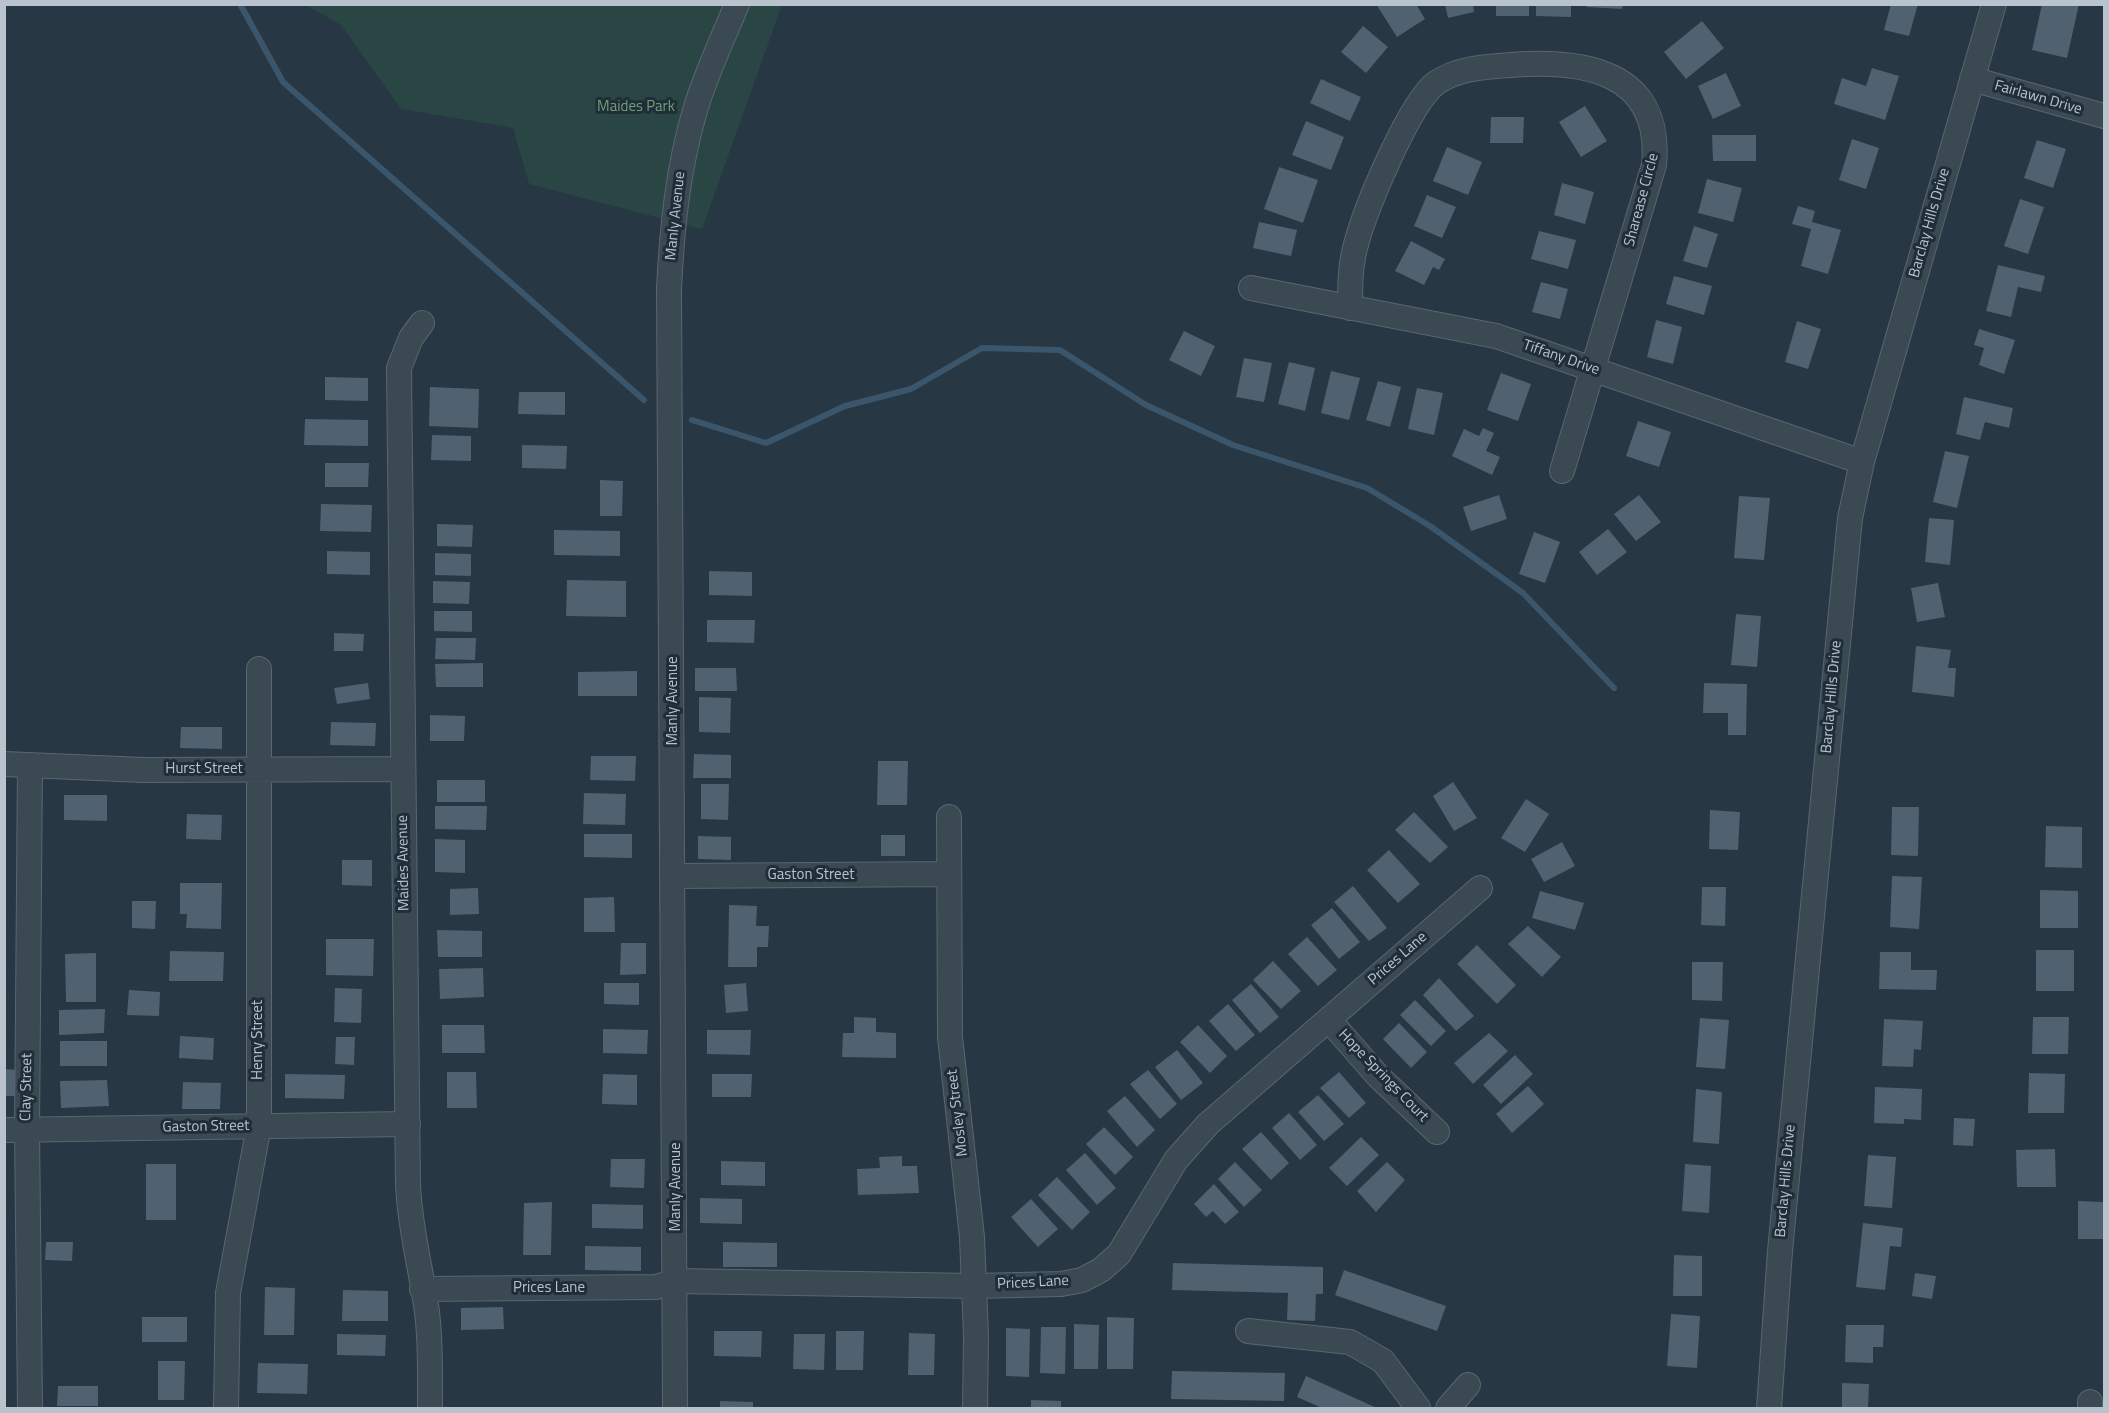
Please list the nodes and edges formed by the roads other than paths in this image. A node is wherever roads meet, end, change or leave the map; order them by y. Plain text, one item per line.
1 (737, 4) edge
2 (1994, 4) edge
3 (1972, 79) junction
4 (2104, 116) edge
5 (1251, 288) dead end
6 (1350, 308) junction
7 (422, 323) dead end
8 (1593, 369) junction
9 (1862, 462) junction
10 (1562, 471) dead end
11 (259, 669) dead end
12 (4, 764) edge
13 (30, 765) junction
14 (257, 769) junction
15 (403, 769) junction
16 (950, 817) dead end
17 (948, 874) junction
18 (674, 876) junction
19 (1480, 888) dead end
20 (1329, 1020) junction
21 (408, 1124) junction
22 (258, 1126) junction
23 (16, 1130) edge
24 (1437, 1132) dead end
25 (677, 1281) junction
26 (975, 1286) junction
27 (422, 1289) junction
28 (1248, 1331) dead end
29 (1468, 1385) dead end
30 (30, 1408) edge
31 (226, 1408) edge
32 (430, 1408) edge
33 (675, 1408) edge
34 (975, 1408) edge
35 (1419, 1408) edge
36 (1448, 1408) edge
37 (1769, 1408) edge

1 - 18 street, Manly Avenue
2 - 3 street, Barclay Hills Drive
3 - 4 street, Fairlawn Drive
3 - 9 street, Barclay Hills Drive
5 - 6 street, Tiffany Drive
6 - 8 street, Tiffany Drive
6 - 8 street, Sharease Circle
7 - 15 street, Maides Avenue
8 - 9 street, Tiffany Drive
8 - 10 street, Sharease Circle
9 - 37 street, Barclay Hills Drive
11 - 14 street, Henry Street
12 - 13 street, Hurst Street
13 - 14 street, Hurst Street
13 - 23 street, Clay Street
14 - 15 street, Hurst Street
14 - 22 street, Henry Street
15 - 21 street, Maides Avenue
16 - 17 street, Mosley Street
17 - 18 street, Gaston Street
17 - 26 street, Mosley Street
18 - 25 street, Manly Avenue
19 - 20 street, Prices Lane
20 - 24 street, Hope Springs Court
20 - 26 street, Prices Lane
21 - 22 street, Gaston Street
21 - 27 street, Maides Avenue
22 - 23 street, Gaston Street
22 - 31 street, Henry Street
23 - 30 street, Clay Street
25 - 26 street, Prices Lane
25 - 27 street, Prices Lane
25 - 33 street, Manly Avenue
26 - 34 street, Mosley Street
27 - 32 street, Maides Avenue
28 - 35 street
29 - 36 street

